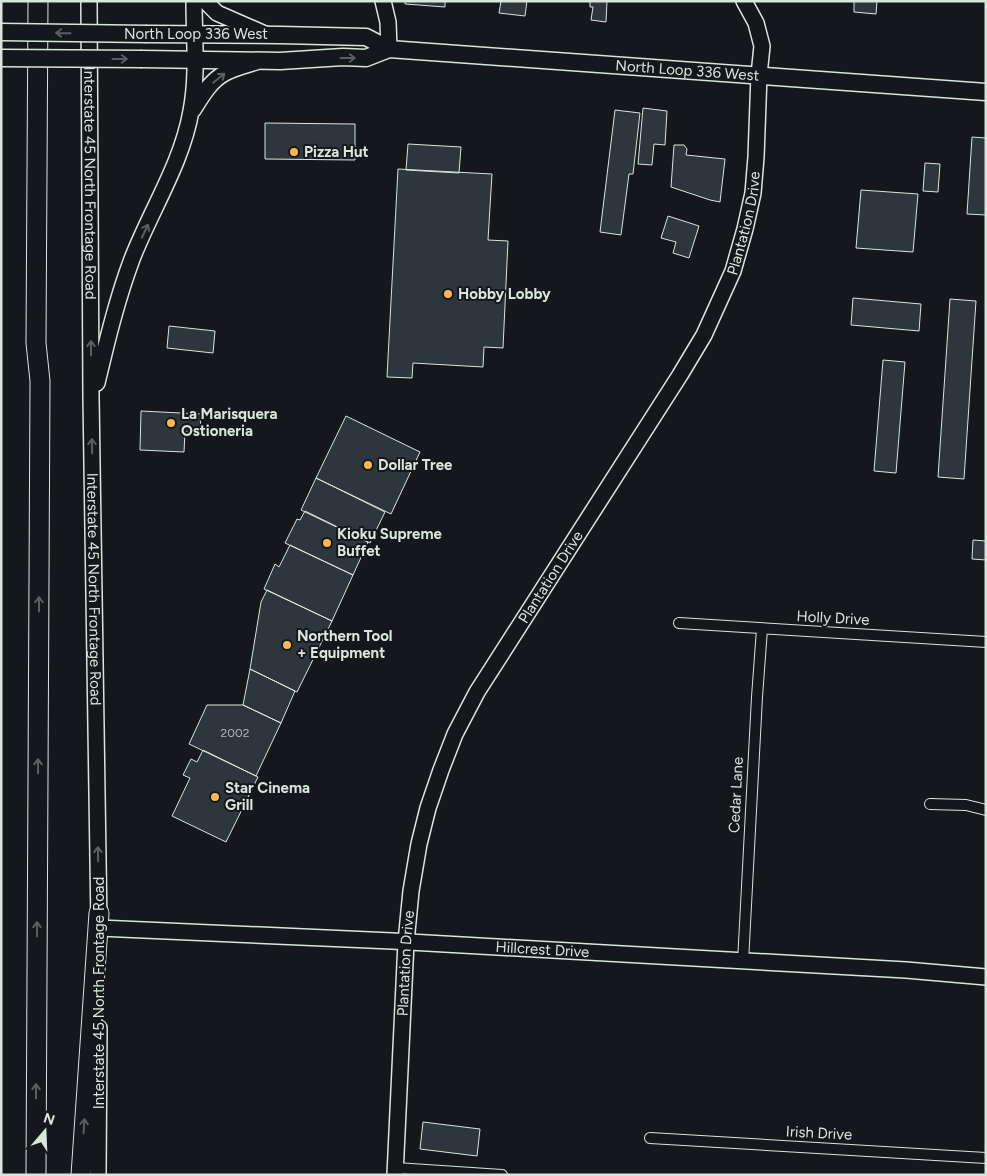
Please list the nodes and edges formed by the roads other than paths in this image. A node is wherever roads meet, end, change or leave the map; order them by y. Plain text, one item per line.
1 (38, 1) edge
2 (89, 1) edge
3 (194, 1) edge
4 (205, 1) edge
5 (382, 1) edge
6 (744, 1) edge
7 (1, 32) edge
8 (267, 34) junction
9 (194, 35) junction
10 (388, 49) junction
11 (1, 58) edge
12 (194, 59) junction
13 (260, 60) junction
14 (759, 75) junction
15 (986, 92) edge
16 (191, 113) junction
17 (91, 397) junction
18 (679, 623) dead end
19 (762, 629) junction
20 (986, 642) edge
21 (930, 804) dead end
22 (986, 810) edge
23 (99, 920) junction
24 (406, 942) junction
25 (743, 962) junction
26 (986, 977) edge
27 (650, 1138) dead end
28 (986, 1158) edge
29 (396, 1171) edge
30 (36, 1175) edge
31 (80, 1175) edge
32 (98, 1175) edge
33 (502, 1175) edge

30 -> 1 highway
17 -> 2 street, Interstate 45 North Frontage Road
3 - 9 street
4 - 8 street
5 - 10 street
6 - 14 street, Plantation Drive
9 -> 7 main road, North Loop 336 West, bridge
8 - 9 main road, North Loop 336 West
8 - 10 main road, North Loop 336 West
9 - 12 street
13 -> 10 main road, North Loop 336 West
10 - 14 main road, North Loop 336 West
11 -> 12 main road, North Loop 336 West, bridge
12 - 13 main road, North Loop 336 West
12 - 16 street
16 -> 13 street
14 - 15 main road, North Loop 336 West
14 - 24 street, Plantation Drive
17 -> 16 street
23 -> 17 street, Interstate 45 North Frontage Road
18 - 19 street, Holly Drive
19 - 20 street, Holly Drive
19 - 25 street, Cedar Lane
21 - 22 street
23 - 24 street, Hillcrest Drive
31 -> 23 highway
23 - 32 street, Interstate 45 North Frontage Road
24 - 25 street, Hillcrest Drive
24 - 29 street, Plantation Drive
25 - 26 street, Hillcrest Drive
27 - 28 street, Irish Drive
29 - 33 street

